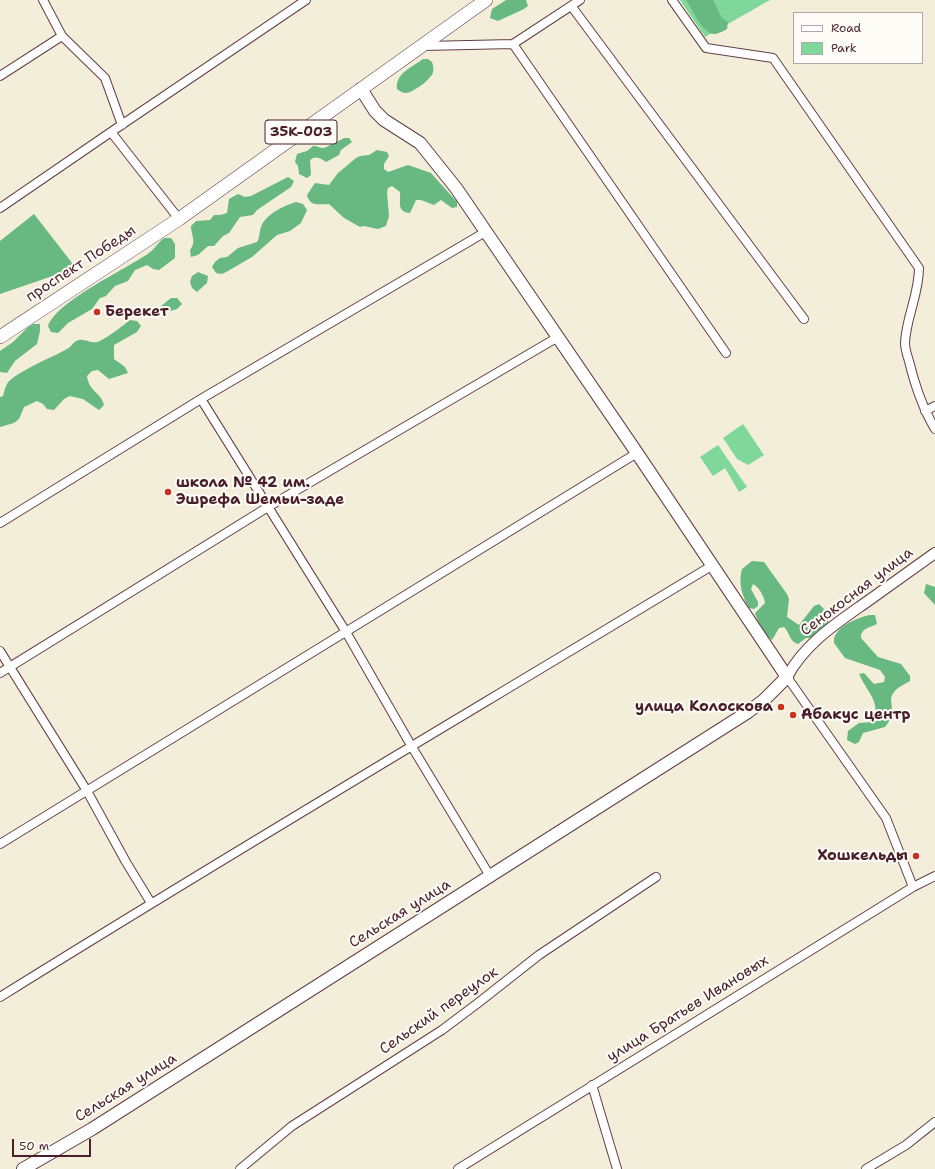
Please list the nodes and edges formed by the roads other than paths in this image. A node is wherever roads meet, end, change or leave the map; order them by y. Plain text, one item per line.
1 (43, 0) edge
2 (306, 0) edge
3 (486, 0) edge
4 (580, 0) edge
5 (672, 0) edge
6 (572, 7) junction
7 (62, 36) junction
8 (513, 44) junction
9 (423, 46) junction
10 (0, 76) edge
11 (361, 89) junction
12 (122, 125) junction
13 (111, 132) junction
14 (0, 208) edge
15 (179, 219) junction
16 (487, 231) junction
17 (804, 319) dead end
18 (0, 337) edge
19 (558, 337) junction
20 (726, 353) dead end
21 (201, 399) junction
22 (935, 406) edge
23 (925, 411) junction
24 (935, 429) edge
25 (637, 453) junction
26 (268, 507) junction
27 (0, 523) edge
28 (935, 553) edge
29 (713, 565) junction
30 (346, 632) junction
31 (0, 651) edge
32 (10, 667) junction
33 (0, 673) edge
34 (787, 677) junction
35 (412, 748) junction
36 (86, 790) junction
37 (0, 844) edge
38 (490, 876) junction
39 (935, 876) edge
40 (656, 877) dead end
41 (913, 887) junction
42 (151, 903) junction
43 (0, 997) edge
44 (592, 1084) junction
45 (935, 1122) edge
46 (23, 1169) edge
47 (240, 1169) edge
48 (458, 1169) edge
49 (617, 1169) edge
50 (866, 1169) edge

1 - 7 street
2 - 12 street
3 - 9 main road, 35К-003
4 - 6 street
5 - 23 street
6 - 8 street
6 - 17 street
7 - 10 street
7 - 12 street
8 - 9 street
8 - 20 street
9 - 11 main road, 35К-003
11 - 15 main road, 35К-003
11 - 16 main road
12 - 13 street
13 - 14 street
13 - 15 street
15 - 18 main road, проспект Победы / 35К-003
16 - 19 main road
16 - 21 street
19 - 25 main road
19 - 26 street
21 - 26 street
21 - 27 street
22 - 23 street
23 - 24 street
25 - 29 main road
25 - 30 street
26 - 30 street
26 - 32 street
28 - 34 street, Сенокосная улица
29 - 34 main road
29 - 35 street
30 - 35 street
30 - 36 street
31 - 32 street
32 - 33 street
32 - 36 street
34 - 38 main road, Сельская улица
34 - 41 street
35 - 38 street
35 - 42 street
36 - 37 street
36 - 42 street
38 - 46 main road, Сельская улица
39 - 41 street, улица Братьев Ивановых
40 - 47 street, Сельский переулок
41 - 44 street, улица Братьев Ивановых
42 - 43 street
44 - 48 street, улица Братьев Ивановых
44 - 49 street
45 - 50 street

